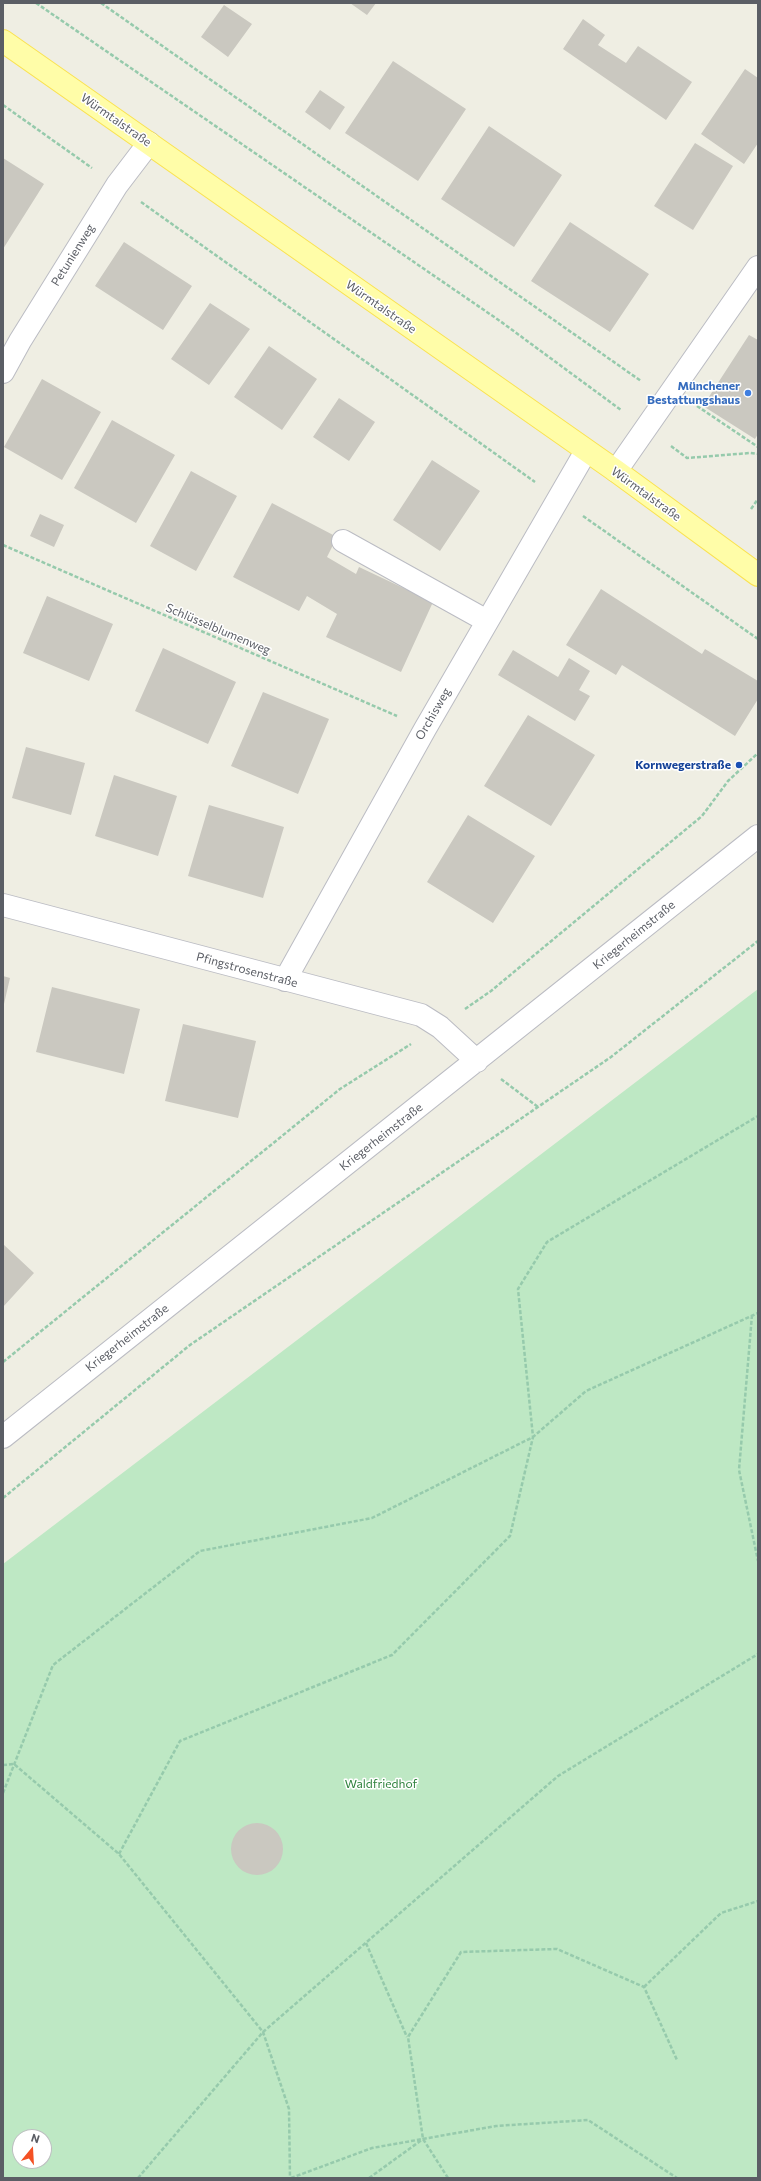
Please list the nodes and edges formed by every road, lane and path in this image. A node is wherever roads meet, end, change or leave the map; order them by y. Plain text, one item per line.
1 (36, 3) edge
2 (101, 3) edge
3 (3, 41) edge
4 (3, 105) edge
5 (149, 143) junction
6 (117, 185) junction
7 (758, 267) edge
8 (3, 372) edge
9 (666, 399) junction
10 (647, 429) junction
11 (758, 447) edge
12 (586, 451) junction
13 (758, 454) edge
14 (616, 472) junction
15 (558, 498) junction
16 (758, 499) edge
17 (751, 509) dead end
18 (343, 541) dead end
19 (3, 545) edge
20 (758, 575) edge
21 (487, 621) junction
22 (758, 639) edge
23 (425, 728) junction
24 (758, 753) edge
25 (758, 836) edge
26 (3, 904) edge
27 (758, 942) edge
28 (285, 980) junction
29 (440, 1027) junction
30 (477, 1061) junction
31 (538, 1107) junction
32 (758, 1116) edge
33 (758, 1313) edge
34 (752, 1315) junction
35 (3, 1362) edge
36 (3, 1437) edge
37 (533, 1437) junction
38 (3, 1498) edge
39 (758, 1561) edge
40 (758, 1654) edge
41 (14, 1764) junction
42 (3, 1765) edge
43 (3, 1793) edge
44 (119, 1854) junction
45 (758, 1901) edge
46 (366, 1943) junction
47 (644, 1987) junction
48 (263, 2032) junction
49 (408, 2038) junction
50 (677, 2060) dead end
51 (423, 2139) junction
52 (138, 2178) edge
53 (290, 2178) edge
54 (369, 2178) edge
55 (448, 2178) edge
56 (677, 2178) edge

1 - 10 path
2 - 9 path
3 - 5 main road, Würmtalstraße
4 - 6 path
5 - 6 street, Petunienweg
5 - 12 main road, Würmtalstraße
6 - 8 street, Petunienweg
6 - 15 path
7 - 9 street
9 - 10 street
9 - 11 path
10 - 13 path
10 - 14 street
12 - 14 main road, Würmtalstraße
12 - 15 street, Orchisweg
14 - 20 main road, Würmtalstraße
15 - 21 street, Orchisweg
15 - 22 path
16 - 17 path
18 - 21 street
19 - 23 path, Schlüsselblumenweg
21 - 23 street, Orchisweg
23 - 28 street, Orchisweg
24 - 29 path
25 - 30 street, Kriegerheimstraße
26 - 28 street, Pfingstrosenstraße
27 - 31 path
28 - 29 street, Pfingstrosenstraße
29 - 30 street, Pfingstrosenstraße
29 - 35 path
30 - 31 path
30 - 36 street, Kriegerheimstraße
31 - 38 path
32 - 37 path
33 - 34 path
34 - 37 path
34 - 39 path
37 - 41 path
37 - 44 path
40 - 46 path
41 - 42 path
41 - 43 path
41 - 44 path
44 - 48 path
45 - 47 path
46 - 48 path
46 - 49 path
47 - 49 path
47 - 50 path
48 - 52 path
48 - 53 path
49 - 51 path
51 - 53 path
51 - 54 path
51 - 55 path
51 - 56 path

